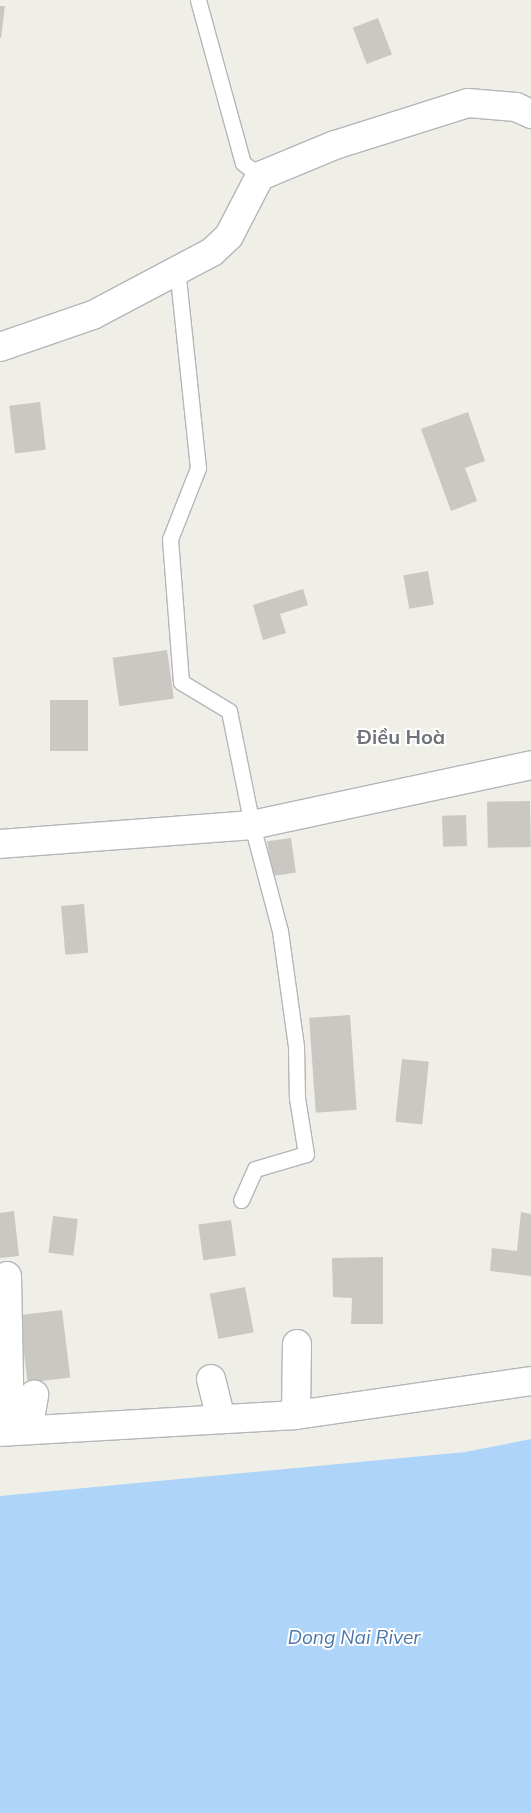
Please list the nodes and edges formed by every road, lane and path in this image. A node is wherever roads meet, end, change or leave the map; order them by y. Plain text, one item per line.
1 (198, 0) edge
2 (531, 114) edge
3 (260, 176) junction
4 (177, 268) junction
5 (0, 347) edge
6 (531, 765) edge
7 (252, 825) junction
8 (0, 844) edge
9 (241, 1200) dead end
10 (7, 1276) dead end
11 (298, 1344) dead end
12 (211, 1379) dead end
13 (531, 1381) edge
14 (34, 1395) dead end
15 (296, 1415) junction
16 (221, 1419) junction
17 (13, 1431) edge

1 - 3 lane
2 - 3 street
3 - 4 street
4 - 5 street
4 - 7 lane
6 - 7 street
7 - 8 street
7 - 9 lane
10 - 17 street
11 - 15 street
12 - 16 street
13 - 15 street
14 - 17 street
15 - 16 street
16 - 17 street

